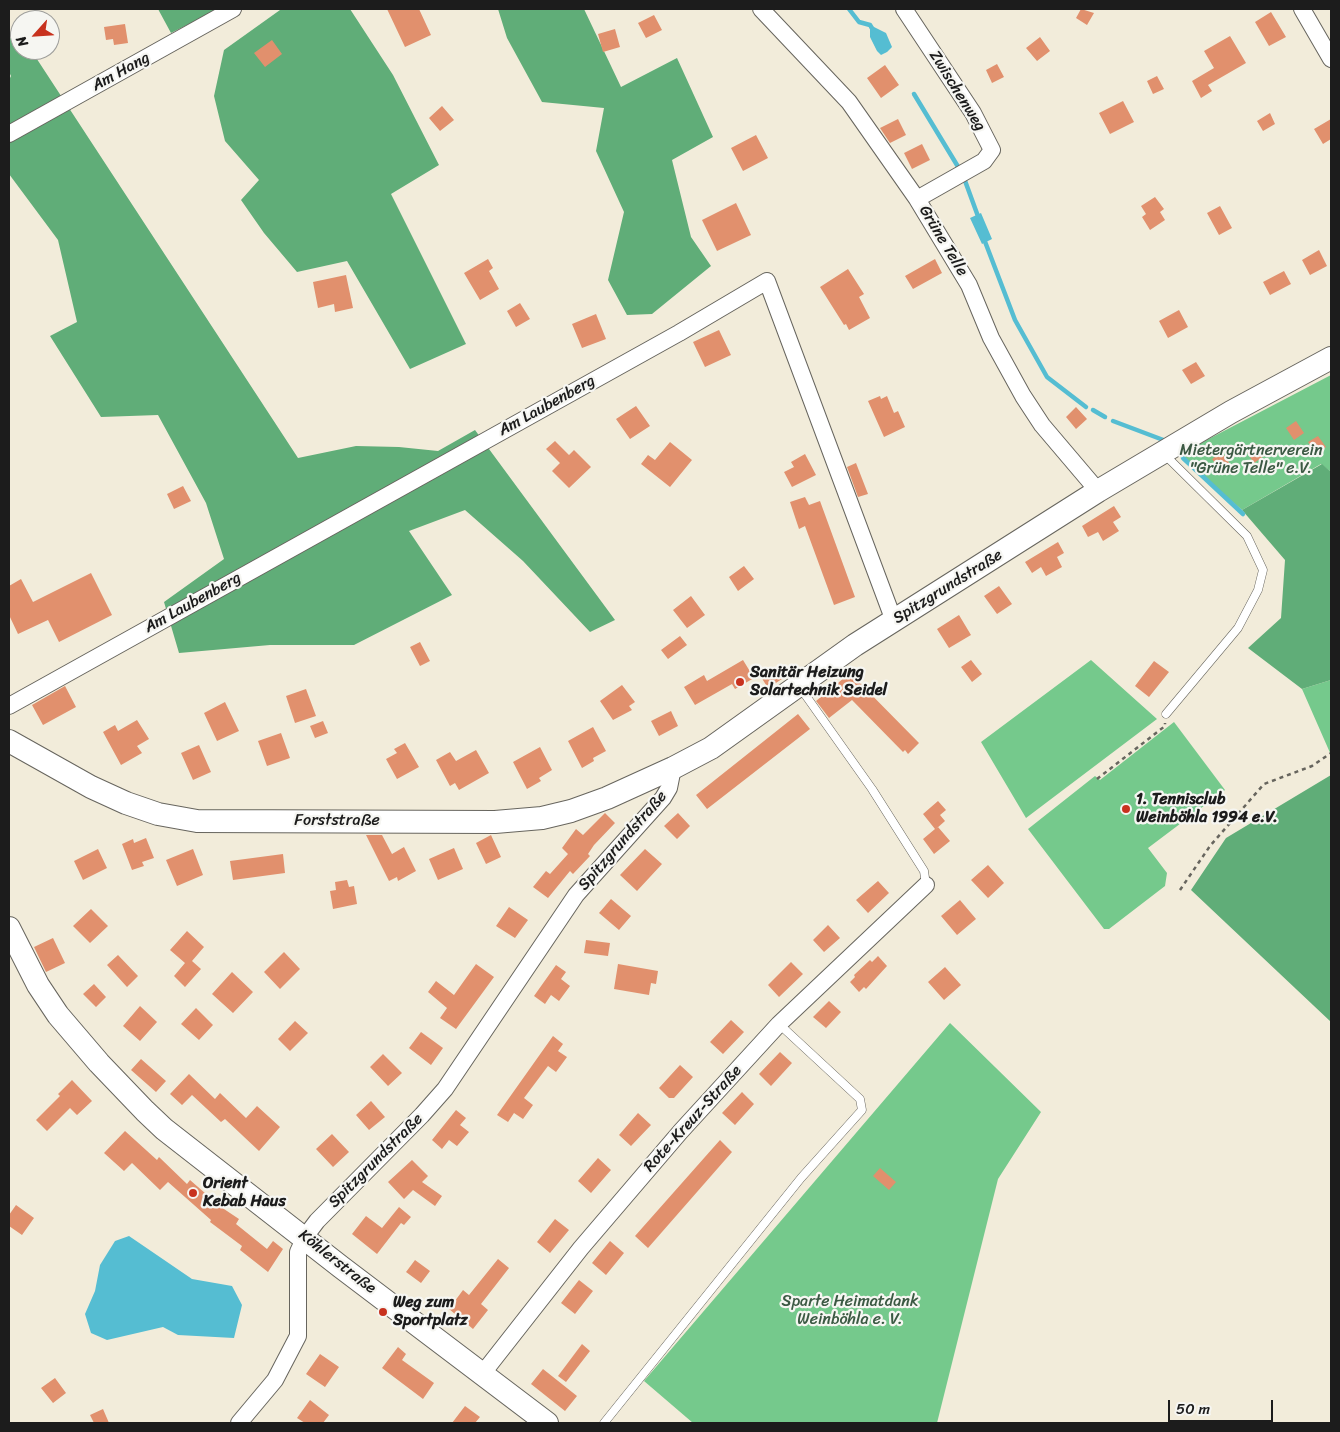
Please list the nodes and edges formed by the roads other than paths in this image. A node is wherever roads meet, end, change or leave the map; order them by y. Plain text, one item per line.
1 (233, 9) edge
2 (761, 9) edge
3 (904, 9) edge
4 (1302, 9) edge
5 (1331, 59) edge
6 (9, 134) edge
7 (917, 199) junction
8 (1331, 358) edge
9 (1162, 453) junction
10 (1098, 491) junction
11 (894, 621) junction
12 (798, 685) junction
13 (9, 706) edge
14 (1166, 714) road end
15 (9, 741) edge
16 (673, 768) junction
17 (926, 885) joint
18 (9, 928) edge
19 (15, 957) edge
20 (779, 1024) junction
21 (305, 1236) junction
22 (483, 1373) junction
23 (239, 1423) edge
24 (547, 1423) edge
25 (604, 1423) edge

1 - 6 street, Am Hang
2 - 7 street, Grüne Telle
3 - 7 street, Zwischenweg
4 - 5 street
7 - 10 street, Grüne Telle
8 - 9 street, Spitzgrundstraße
9 - 10 street, Spitzgrundstraße
9 - 14 lane
10 - 11 street, Spitzgrundstraße
11 - 12 street, Spitzgrundstraße
11 - 13 street, Am Laubenberg
12 - 16 street, Spitzgrundstraße
12 - 17 lane
15 - 16 street, Forststraße
16 - 21 street, Spitzgrundstraße
17 - 20 street, Rote-Kreuz-Straße
18 - 19 street, Köhlerstraße
19 - 21 street, Köhlerstraße
20 - 22 street, Rote-Kreuz-Straße
20 - 25 lane
21 - 22 street, Köhlerstraße
21 - 23 street, Spitzgrundstraße
22 - 24 street, Köhlerstraße

